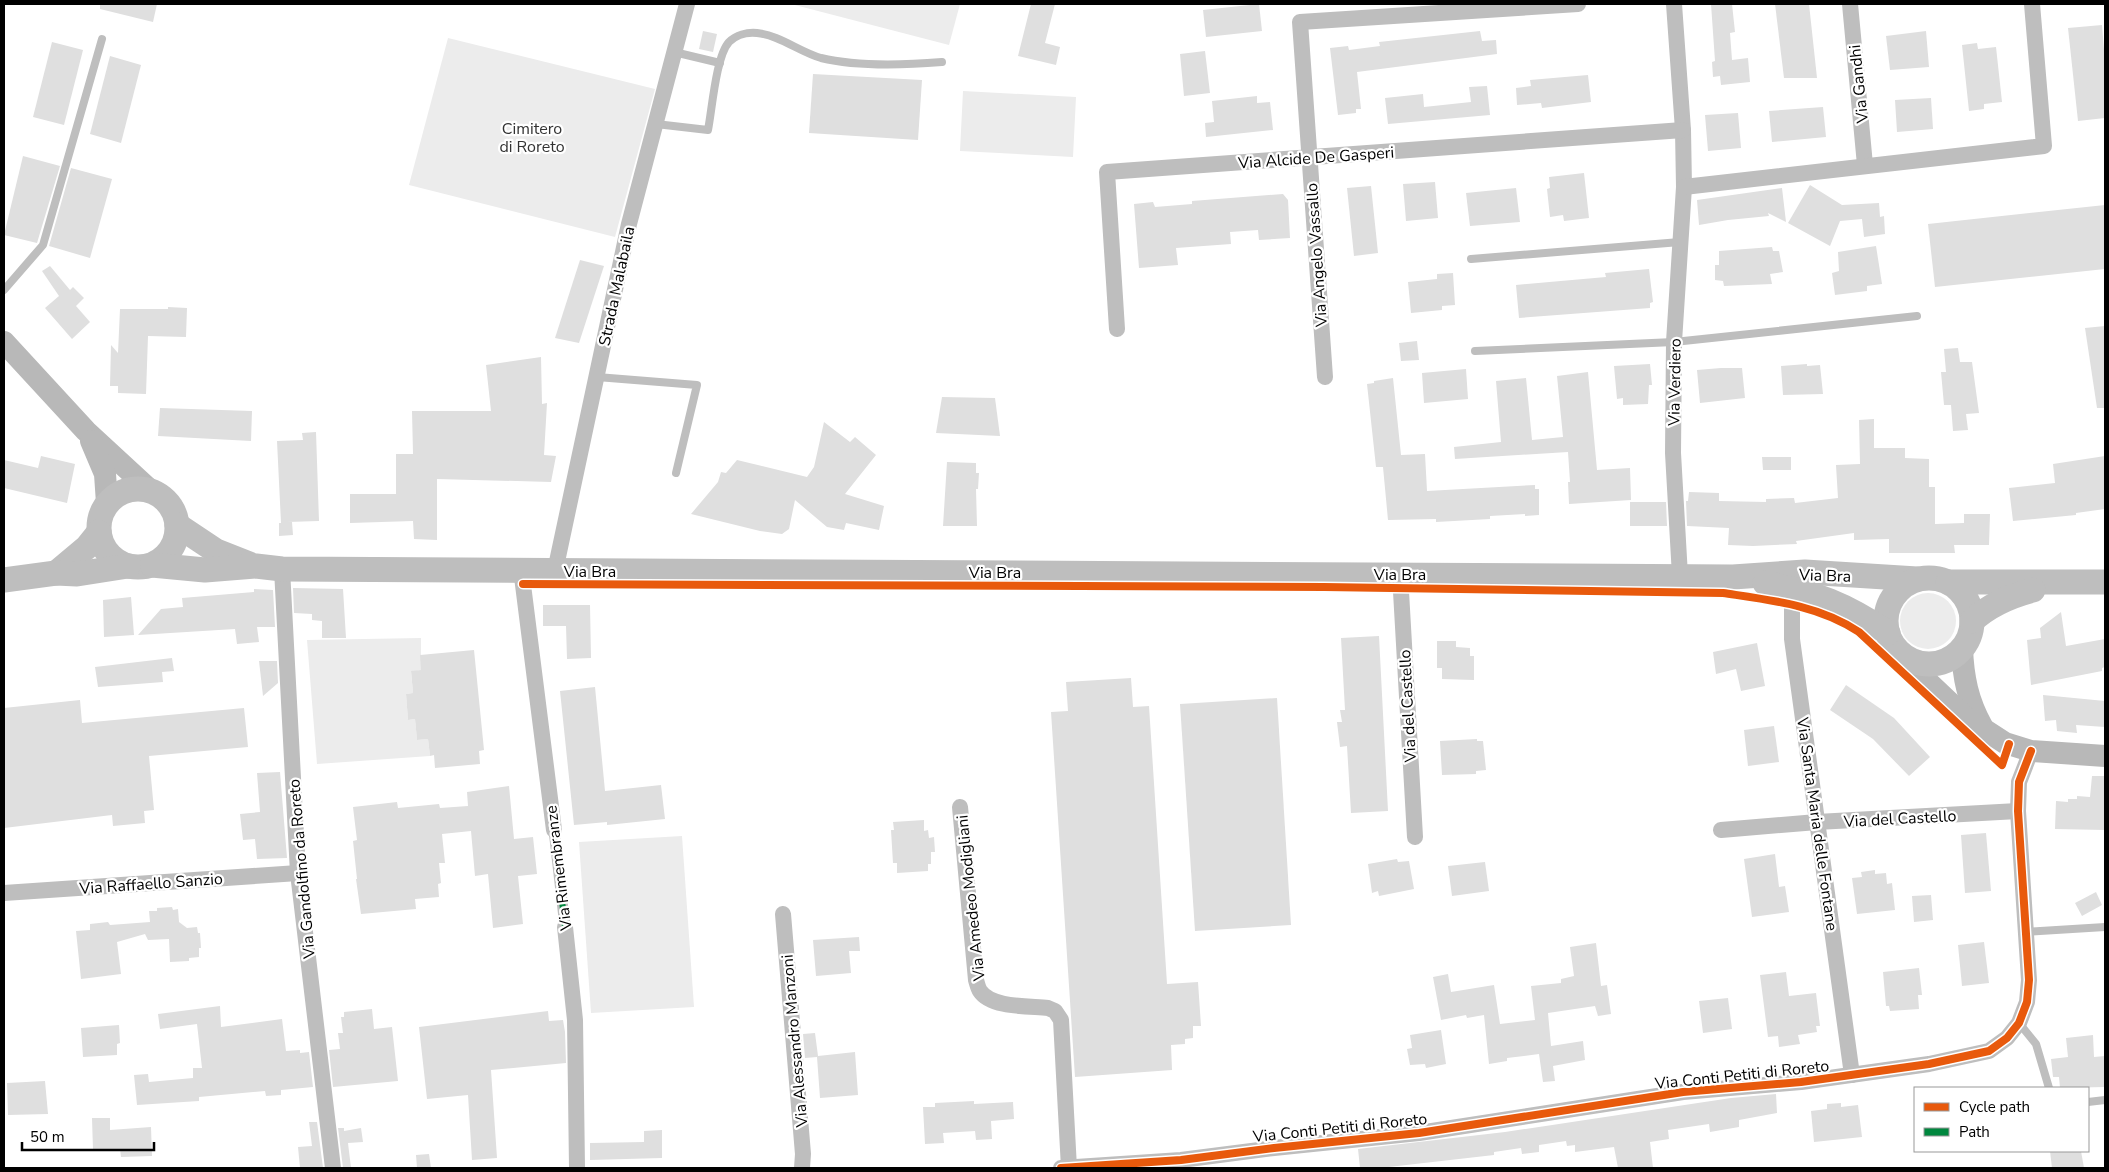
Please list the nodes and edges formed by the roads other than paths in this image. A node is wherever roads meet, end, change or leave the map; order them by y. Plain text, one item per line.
1 (687, 4) edge
2 (1578, 4) edge
3 (1674, 4) edge
4 (1850, 4) edge
5 (2032, 4) edge
6 (102, 39) dead end
7 (674, 52) junction
8 (942, 62) dead end
9 (720, 64) junction
10 (656, 124) junction
11 (1683, 130) junction
12 (1308, 157) junction
13 (1866, 165) junction
14 (1684, 187) junction
15 (1682, 242) junction
16 (1471, 259) dead end
17 (4, 290) edge
18 (1917, 316) dead end
19 (1117, 329) dead end
20 (4, 342) edge
21 (1674, 342) junction
22 (1475, 351) dead end
23 (597, 377) junction
24 (1326, 377) dead end
25 (86, 431) junction
26 (676, 473) dead end
27 (150, 490) junction
28 (107, 503) junction
29 (178, 525) junction
30 (98, 532) junction
31 (140, 566) junction
32 (256, 566) junction
33 (282, 569) junction
34 (521, 569) junction
35 (555, 570) junction
36 (56, 573) junction
37 (1400, 574) junction
38 (1680, 576) junction
39 (1917, 579) junction
40 (4, 580) edge
41 (1792, 581) junction
42 (1948, 582) junction
43 (2105, 582) edge
44 (2062, 583) junction
45 (1972, 621) junction
46 (1888, 633) junction
47 (1962, 648) junction
48 (1914, 661) junction
49 (1982, 726) junction
50 (2030, 751) junction
51 (2105, 756) edge
52 (960, 807) dead end
53 (2018, 811) junction
54 (1817, 822) junction
55 (554, 830) joint
56 (1721, 830) dead end
57 (1415, 837) dead end
58 (298, 873) junction
59 (4, 893) edge
60 (782, 914) dead end
61 (565, 927) joint
62 (2105, 927) edge
63 (2025, 932) junction
64 (2019, 1023) junction
65 (1852, 1075) junction
66 (2049, 1087) edge
67 (2105, 1100) edge
68 (2089, 1102) edge
69 (333, 1168) edge
70 (577, 1168) edge
71 (802, 1168) edge
72 (1062, 1168) edge
73 (1069, 1168) edge

1 - 7 street, Strada Malabaila
2 - 12 street, Via Angelo Vassallo
3 - 11 street, Via Verdiero
4 - 13 street, Via Gandhi
5 - 13 street
6 - 17 lane
7 - 9 lane
7 - 10 street, Strada Malabaila
8 - 9 lane
9 - 10 lane
10 - 23 street, Strada Malabaila
11 - 12 street, Via Alcide De Gasperi
11 - 14 street, Via Verdiero
12 - 19 street, Via Alcide De Gasperi
12 - 24 street, Via Angelo Vassallo
13 - 14 street
14 - 15 street, Via Verdiero
15 - 16 lane
15 - 21 street, Via Verdiero
18 - 21 lane
20 - 25 main road
21 - 22 lane
21 - 38 street, Via Verdiero
23 - 26 lane
23 - 35 street, Strada Malabaila
25 - 27 main road
25 - 28 main road
27 - 28 main road
27 - 29 main road
28 - 30 main road
29 - 31 main road
29 - 32 main road
30 - 31 main road
30 - 36 main road
31 - 32 main road
31 - 36 main road
32 - 33 main road, Via Bra
33 - 34 main road, Via Bra
33 - 58 street, Via Gandolfino da Roreto
34 - 35 main road, Via Bra
34 - 55 street, Via Rimembranze
35 - 37 main road, Via Bra
36 - 40 main road
37 - 38 main road, Via Bra
37 - 57 street, Via del Castello
38 - 41 main road, Via Bra
39 - 41 main road, Via Bra
39 - 42 main road, Via Bra
39 - 46 main road
41 - 46 main road, Via Bra
41 - 54 street, Via Santa Maria delle Fontane
42 - 44 main road, Via Bra
42 - 45 main road
43 - 44 main road, Via Bra
44 - 45 main road, Via Bra
45 - 47 main road
46 - 48 main road, Via Bra
47 - 48 main road
47 - 49 main road
48 - 49 main road
49 - 50 main road
50 - 51 main road
50 - 53 street, Via Conti Petiti di Roreto
52 - 73 street, Via Amedeo Modigliani
53 - 54 street, Via del Castello
53 - 63 street, Via Conti Petiti di Roreto
54 - 56 street, Via del Castello
54 - 65 street, Via Santa Maria delle Fontane
55 - 61 street, Via Rimembranze
58 - 59 street, Via Raffaello Sanzio
58 - 69 street, Via Gandolfino da Roreto
60 - 71 street, Via Alessandro Manzoni
61 - 70 street, Via Rimembranze
62 - 63 lane
63 - 64 street, Via Conti Petiti di Roreto
64 - 65 street, Via Conti Petiti di Roreto
64 - 66 lane
65 - 73 street, Via Conti Petiti di Roreto
67 - 68 lane
72 - 73 street, Via Conti Petiti di Roreto

